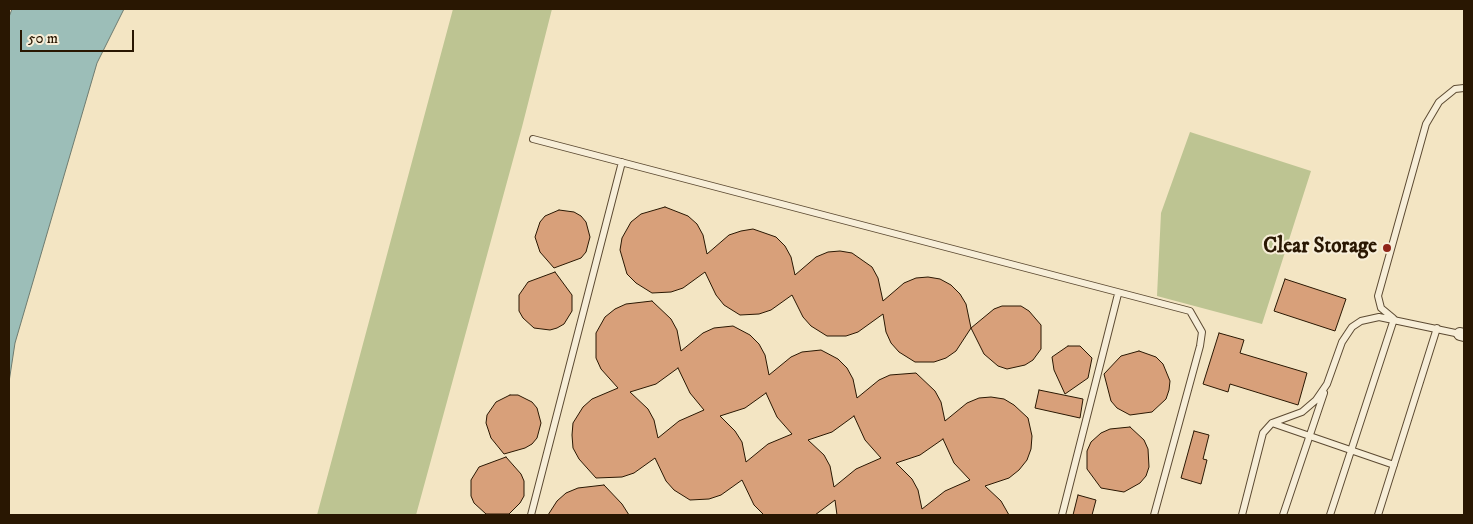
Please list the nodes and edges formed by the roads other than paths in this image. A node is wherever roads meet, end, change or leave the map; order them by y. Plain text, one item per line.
1 (1464, 88) edge
2 (532, 139) dead end
3 (622, 162) junction
4 (1118, 294) junction
5 (1394, 319) junction
6 (1437, 328) junction
7 (1462, 334) edge
8 (1326, 384) junction
9 (1272, 423) junction
10 (1309, 436) junction
11 (1351, 450) junction
12 (1394, 465) junction
13 (531, 515) edge
14 (1062, 515) edge
15 (1154, 515) edge
16 (1242, 515) edge
17 (1282, 515) edge
18 (1330, 515) edge
19 (1378, 515) edge

1 - 5 lane
2 - 3 lane
3 - 4 lane
3 - 13 lane
4 - 14 lane
4 - 15 lane
5 - 6 lane
5 - 8 lane
5 - 11 lane
6 - 7 lane
6 - 12 lane
8 - 9 lane
8 - 10 lane
9 - 10 lane
9 - 16 lane
10 - 11 lane
10 - 17 lane
11 - 12 lane
11 - 18 lane
12 - 19 lane

